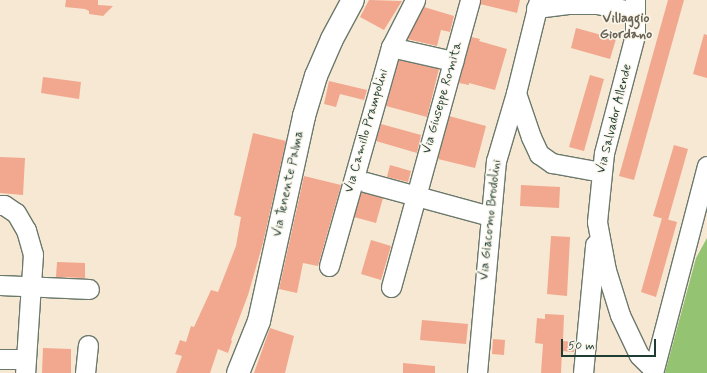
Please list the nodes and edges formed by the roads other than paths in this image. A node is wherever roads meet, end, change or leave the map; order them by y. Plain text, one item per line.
1 (353, 0) edge
2 (415, 0) edge
3 (470, 0) edge
4 (537, 4) edge
5 (634, 6) edge
6 (391, 47) junction
7 (453, 61) junction
8 (516, 93) junction
9 (707, 166) edge
10 (601, 172) junction
11 (364, 182) dead end
12 (415, 197) junction
13 (0, 205) edge
14 (701, 207) edge
15 (490, 216) junction
16 (597, 222) junction
17 (329, 266) dead end
18 (0, 285) edge
19 (31, 287) junction
20 (392, 287) dead end
21 (88, 289) dead end
22 (88, 345) dead end
23 (0, 358) edge
24 (26, 366) edge
25 (653, 371) edge
26 (84, 373) edge
27 (238, 373) edge
28 (477, 373) edge
29 (583, 373) edge

1 - 27 main road, Via Tenente Palma
2 - 6 street, Via Camillo Prampolini
3 - 7 street, Via Giuseppe Romita
4 - 5 street
4 - 8 street, Via Giacomo Brodolini
5 - 10 street, Via Salvador Allende
6 - 7 street
6 - 17 street, Via Camillo Prampolini
7 - 12 street, Via Giuseppe Romita
8 - 10 street
8 - 15 street, Via Giacomo Brodolini
9 - 14 street
10 - 16 street, Via Salvador Allende
11 - 12 street
12 - 15 street
12 - 20 street, Via Giuseppe Romita
13 - 19 street
14 - 25 street
15 - 28 street, Via Giacomo Brodolini
16 - 25 street, Via Salvador Allende
16 - 29 street
18 - 19 street
19 - 21 street
19 - 24 street
22 - 26 street
23 - 24 street

